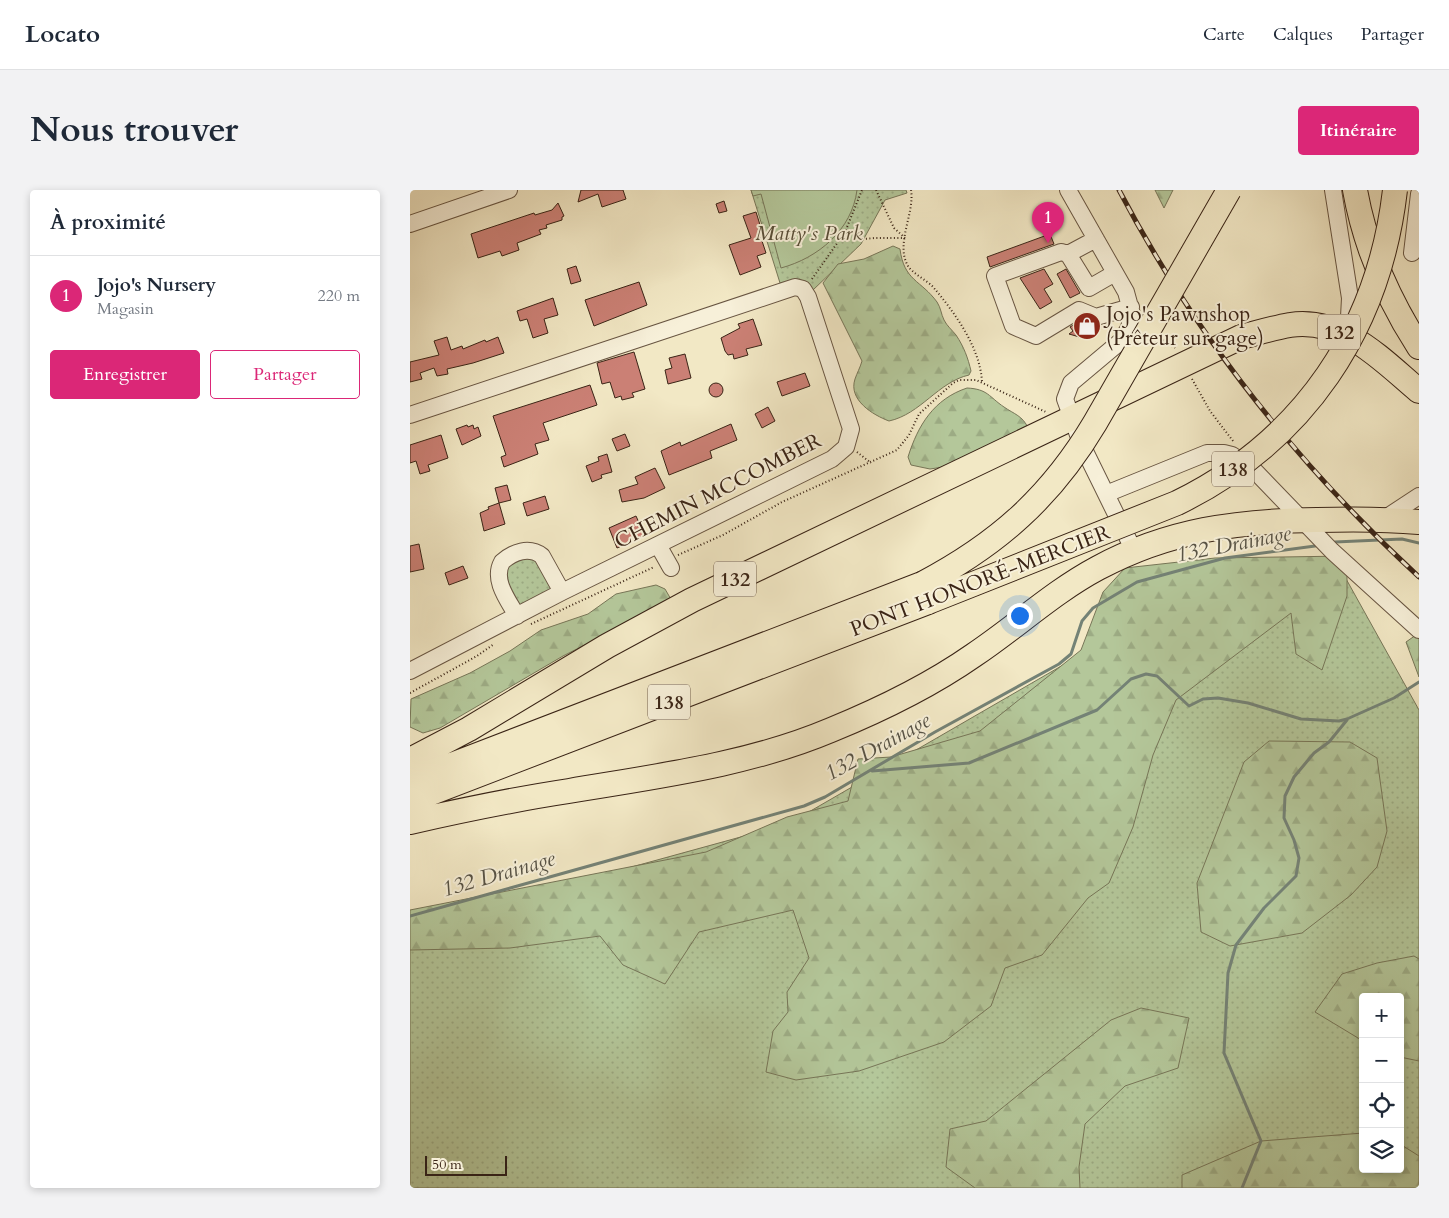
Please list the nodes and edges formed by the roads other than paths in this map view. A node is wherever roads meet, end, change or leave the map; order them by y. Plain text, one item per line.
1 (509, 190) edge
2 (1068, 190) edge
3 (1229, 190) edge
4 (1334, 190) edge
5 (1355, 190) edge
6 (1370, 190) edge
7 (1395, 190) edge
8 (1418, 201) edge
9 (410, 224) edge
10 (1096, 239) junction
11 (1412, 253) dead end
12 (1068, 254) junction
13 (1115, 273) junction
14 (1131, 306) junction
15 (1419, 320) edge
16 (1340, 332) junction
17 (1419, 347) edge
18 (1419, 391) edge
19 (410, 415) edge
20 (1061, 417) junction
21 (1106, 494) junction
22 (1419, 496) edge
23 (1303, 520) junction
24 (1384, 520) junction
25 (1419, 522) edge
26 (658, 545) junction
27 (1134, 551) junction
28 (669, 564) road end
29 (562, 592) junction
30 (925, 593) junction
31 (524, 620) junction
32 (1419, 630) edge
33 (410, 671) edge
34 (410, 760) edge
35 (410, 781) edge
36 (410, 801) edge
37 (410, 822) edge

1 - 9 street
2 - 10 street
3 - 30 highway, PONT HONORÉ-MERCIER / 138, bridge
4 - 16 street
5 - 17 highway, bridge
6 - 15 highway, bridge
7 - 30 highway, PONT HONORÉ-MERCIER / 138, bridge
8 - 11 street
10 - 12 street
10 - 13 street
12 - 13 street
12 - 14 street
13 - 14 street
14 - 20 street
16 - 18 highway, 132
16 - 20 highway, 132
19 - 26 street, CHEMIN MCCOMBER
20 - 21 street
20 - 34 highway, 132
21 - 23 street
21 - 27 street
22 - 24 street
23 - 24 highway
23 - 27 highway
23 - 32 street
24 - 25 highway
26 - 28 street
26 - 29 street, CHEMIN MCCOMBER
27 - 37 highway
29 - 31 street, CHEMIN MCCOMBER
29 - 31 street
30 - 35 highway, PONT HONORÉ-MERCIER / 138
30 - 36 highway, PONT HONORÉ-MERCIER / 138
31 - 33 street, CHEMIN MCCOMBER

